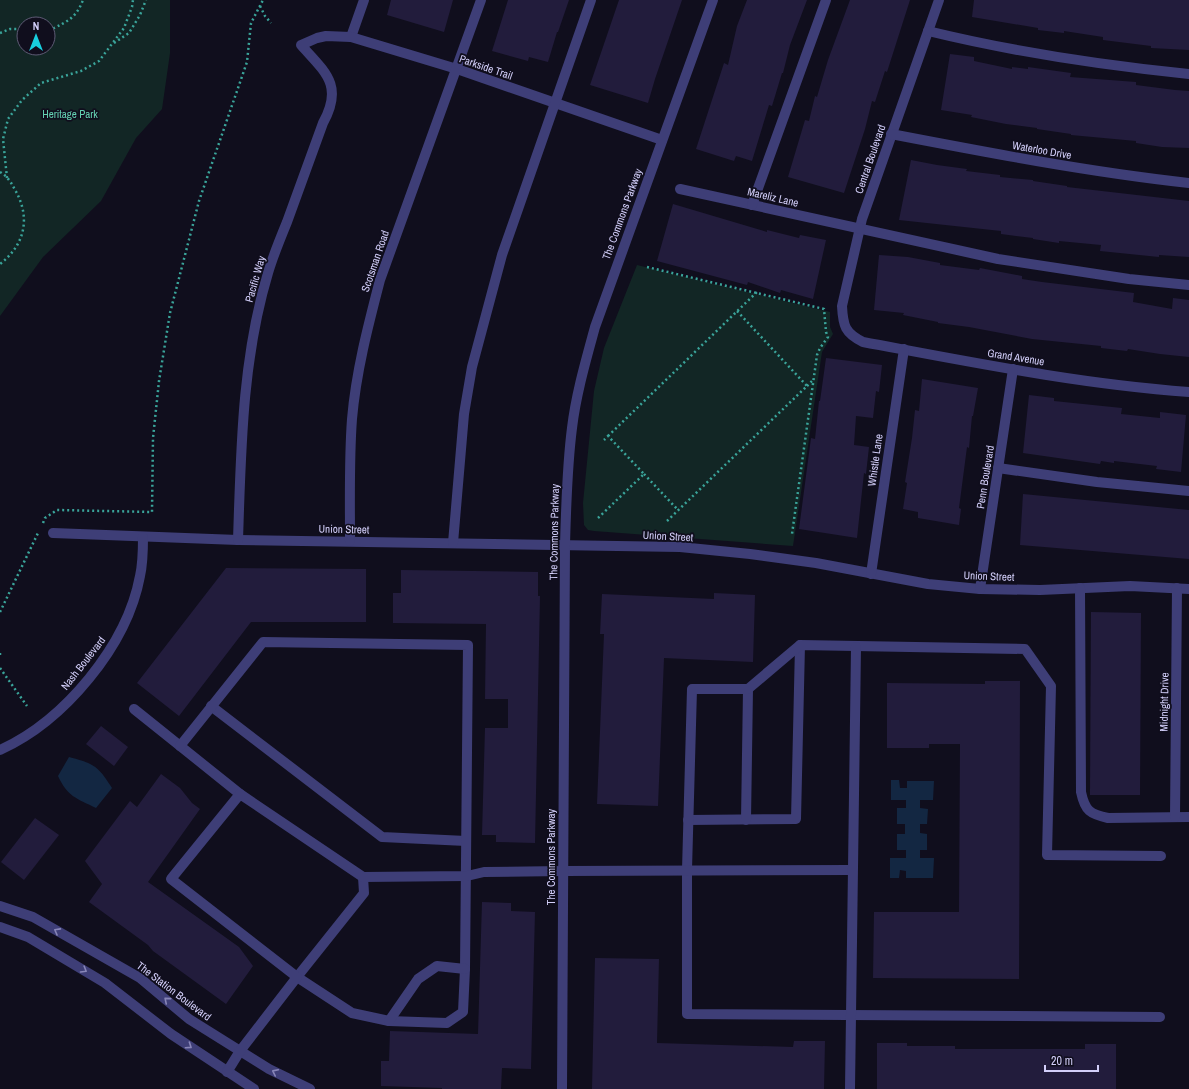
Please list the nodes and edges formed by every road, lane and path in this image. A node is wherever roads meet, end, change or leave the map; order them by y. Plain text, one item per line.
1 (83, 0) edge
2 (133, 0) edge
3 (146, 0) edge
4 (262, 0) edge
5 (364, 0) edge
6 (481, 0) edge
7 (591, 0) edge
8 (713, 0) edge
9 (826, 0) edge
10 (938, 0) edge
11 (259, 6) junction
12 (271, 23) dead end
13 (56, 27) edge
14 (16, 29) edge
15 (928, 31) junction
16 (0, 32) edge
17 (351, 37) junction
18 (301, 45) joint
19 (111, 46) junction
20 (457, 70) junction
21 (1189, 74) edge
22 (555, 103) junction
23 (891, 134) junction
24 (662, 140) junction
25 (0, 172) edge
26 (6, 178) junction
27 (1189, 183) edge
28 (680, 189) dead end
29 (752, 205) junction
30 (860, 229) junction
31 (0, 264) edge
32 (647, 267) dead end
33 (1189, 285) edge
34 (757, 292) junction
35 (737, 311) junction
36 (846, 329) joint
37 (904, 350) junction
38 (1013, 369) junction
39 (814, 379) junction
40 (807, 386) junction
41 (1189, 392) edge
42 (608, 436) junction
43 (604, 440) dead end
44 (998, 468) junction
45 (644, 474) junction
46 (1189, 491) edge
47 (678, 510) junction
48 (598, 518) dead end
49 (667, 521) dead end
50 (42, 526) dead end
51 (53, 532) dead end
52 (38, 533) dead end
53 (792, 534) dead end
54 (143, 537) junction
55 (238, 540) junction
56 (350, 541) junction
57 (453, 543) junction
58 (565, 545) junction
59 (871, 574) junction
60 (1080, 588) junction
61 (1177, 588) junction
62 (980, 589) junction
63 (1189, 589) edge
64 (0, 603) edge
65 (4, 605) junction
66 (0, 612) edge
67 (800, 645) junction
68 (856, 646) junction
69 (0, 668) edge
70 (748, 689) junction
71 (27, 706) dead end
72 (211, 706) junction
73 (134, 709) dead end
74 (180, 746) junction
75 (0, 750) edge
76 (240, 794) junction
77 (1175, 817) junction
78 (1189, 817) edge
79 (688, 820) junction
80 (746, 820) junction
81 (466, 841) junction
82 (1160, 856) dead end
83 (687, 870) junction
84 (852, 870) junction
85 (563, 871) junction
86 (467, 876) junction
87 (363, 877) junction
88 (0, 906) edge
89 (0, 927) edge
90 (465, 968) junction
91 (297, 977) junction
92 (850, 1016) junction
93 (1160, 1017) dead end
94 (389, 1021) junction
95 (240, 1051) junction
96 (227, 1072) junction
97 (254, 1089) edge
98 (310, 1089) edge
99 (562, 1089) edge
100 (850, 1089) edge

1 - 13 path
2 - 19 path
3 - 19 path
4 - 11 path
5 - 17 street
6 - 20 street, Scotsman Road
7 - 22 street
8 - 24 street, The Commons Parkway
9 - 29 street
10 - 15 street, Central Boulevard
11 - 12 path
11 - 50 path
14 - 16 path
15 - 21 street
15 - 23 street, Central Boulevard
17 - 18 street, Parkside Trail
17 - 20 street, Parkside Trail
18 - 55 street, Pacific Way
19 - 26 path
20 - 22 street, Parkside Trail
20 - 56 street, Scotsman Road
22 - 24 street, Parkside Trail
22 - 57 street
23 - 27 street, Waterloo Drive
23 - 30 street, Central Boulevard
24 - 58 street, The Commons Parkway
25 - 26 path
26 - 31 path
28 - 29 street, Mareliz Lane
29 - 30 street, Mareliz Lane
30 - 33 street, Mareliz Lane
30 - 36 street, Central Boulevard
32 - 34 path
34 - 35 path
34 - 39 path
35 - 40 path
35 - 42 path
36 - 37 street, Grand Avenue
37 - 38 street, Grand Avenue
37 - 59 street, Whistle Lane
38 - 41 street, Grand Avenue
38 - 44 street, Penn Boulevard
39 - 40 path
39 - 53 path
40 - 47 path
42 - 43 path
42 - 45 path
44 - 46 street
44 - 62 street, Penn Boulevard
45 - 47 path
45 - 48 path
47 - 49 path
51 - 54 street, Union Street
52 - 65 path
54 - 55 street, Union Street
54 - 75 street, Nash Boulevard
55 - 56 street, Union Street
56 - 57 street, Union Street
57 - 58 street, Union Street
58 - 59 street, Union Street
58 - 85 street, The Commons Parkway
59 - 62 street, Union Street
60 - 61 street, Union Street
60 - 62 street, Union Street
60 - 77 street
61 - 63 street, Union Street
61 - 77 street, Midnight Drive
64 - 65 path
65 - 66 path
67 - 68 street
67 - 70 street
67 - 80 street
68 - 82 street
68 - 84 street
69 - 71 path
70 - 79 street
70 - 80 street
72 - 74 street
72 - 81 street
72 - 81 street
73 - 74 street
74 - 76 street
76 - 87 street
76 - 91 street
77 - 78 street
79 - 80 street
79 - 83 street
81 - 86 street
83 - 84 street
83 - 85 street
83 - 92 street
84 - 92 street
85 - 86 street
85 - 99 street, The Commons Parkway
86 - 87 street
86 - 90 street
87 - 91 street
95 -> 88 street, The Station Boulevard
89 -> 96 street
90 - 94 street
90 - 94 street
91 - 94 street
91 - 95 street
92 - 93 street
92 - 100 street
95 - 96 street
98 -> 95 street, The Station Boulevard
96 - 97 street

